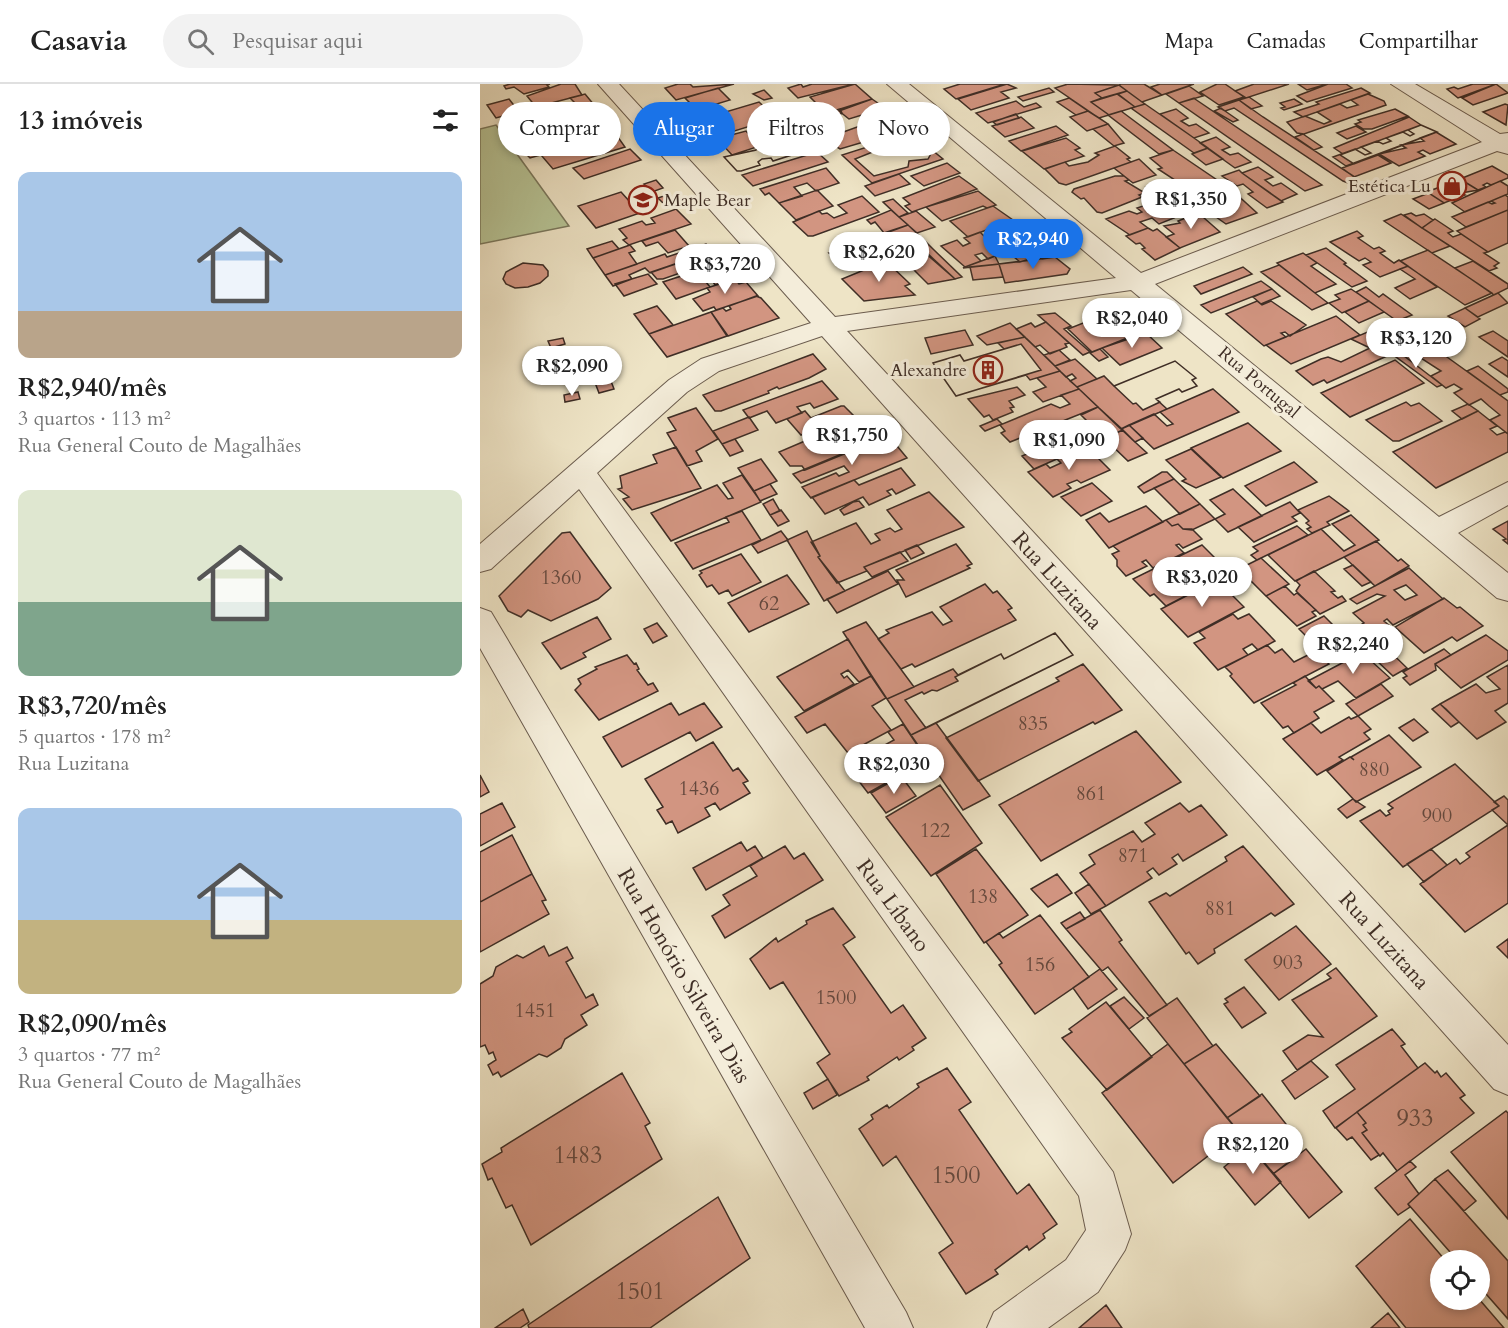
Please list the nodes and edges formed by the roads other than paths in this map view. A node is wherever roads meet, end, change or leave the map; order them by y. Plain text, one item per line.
1 (608, 84) edge
2 (897, 84) edge
3 (1401, 84) edge
4 (1505, 143) edge
5 (1139, 282) junction
6 (828, 326) junction
7 (582, 471) junction
8 (1508, 492) edge
9 (1438, 531) junction
10 (480, 561) edge
11 (1508, 590) edge
12 (480, 622) edge
13 (1508, 1076) edge
14 (890, 1328) edge
15 (1010, 1328) edge

1 - 6 street, Rua Luzitana
2 - 5 street, Rua Portugal
3 - 4 street
4 - 5 street
5 - 6 street
5 - 9 street, Rua Portugal
6 - 7 street
6 - 13 street, Rua Luzitana
7 - 10 street
7 - 15 street, Rua Líbano
8 - 9 street
9 - 11 street, Rua Portugal
12 - 14 street, Rua Honório Silveira Dias

